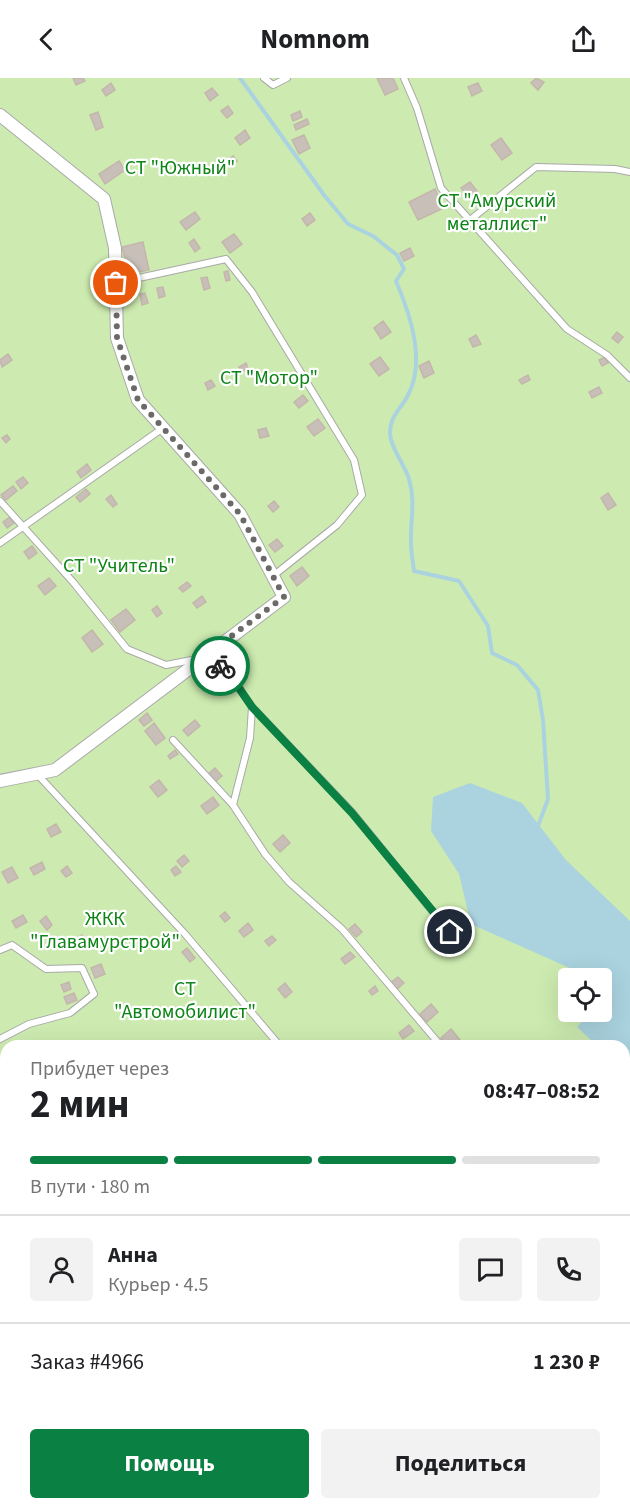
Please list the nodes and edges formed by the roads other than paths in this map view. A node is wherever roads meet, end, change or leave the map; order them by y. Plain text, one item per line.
1 (264, 78) edge
2 (287, 78) edge
3 (404, 78) edge
4 (0, 115) edge
5 (630, 172) edge
6 (470, 220) junction
7 (116, 283) junction
8 (630, 378) edge
9 (163, 428) junction
10 (0, 501) edge
11 (23, 526) junction
12 (0, 543) edge
13 (273, 576) junction
14 (202, 658) junction
15 (252, 707) junction
16 (173, 740) dead end
17 (36, 774) junction
18 (0, 781) edge
19 (233, 805) junction
20 (463, 948) dead end
21 (0, 950) edge
22 (0, 1039) edge
23 (275, 1040) edge
24 (436, 1040) edge

1 - 2 lane
3 - 6 lane
4 - 7 street
5 - 6 lane
6 - 8 lane
7 - 9 street
7 - 13 lane
9 - 11 lane
9 - 13 street
10 - 11 lane
11 - 12 lane
11 - 14 lane
13 - 14 street
14 - 15 lane
14 - 17 street
15 - 19 lane
15 - 20 lane
16 - 19 lane
17 - 18 street
17 - 23 lane
19 - 24 lane
21 - 22 lane

